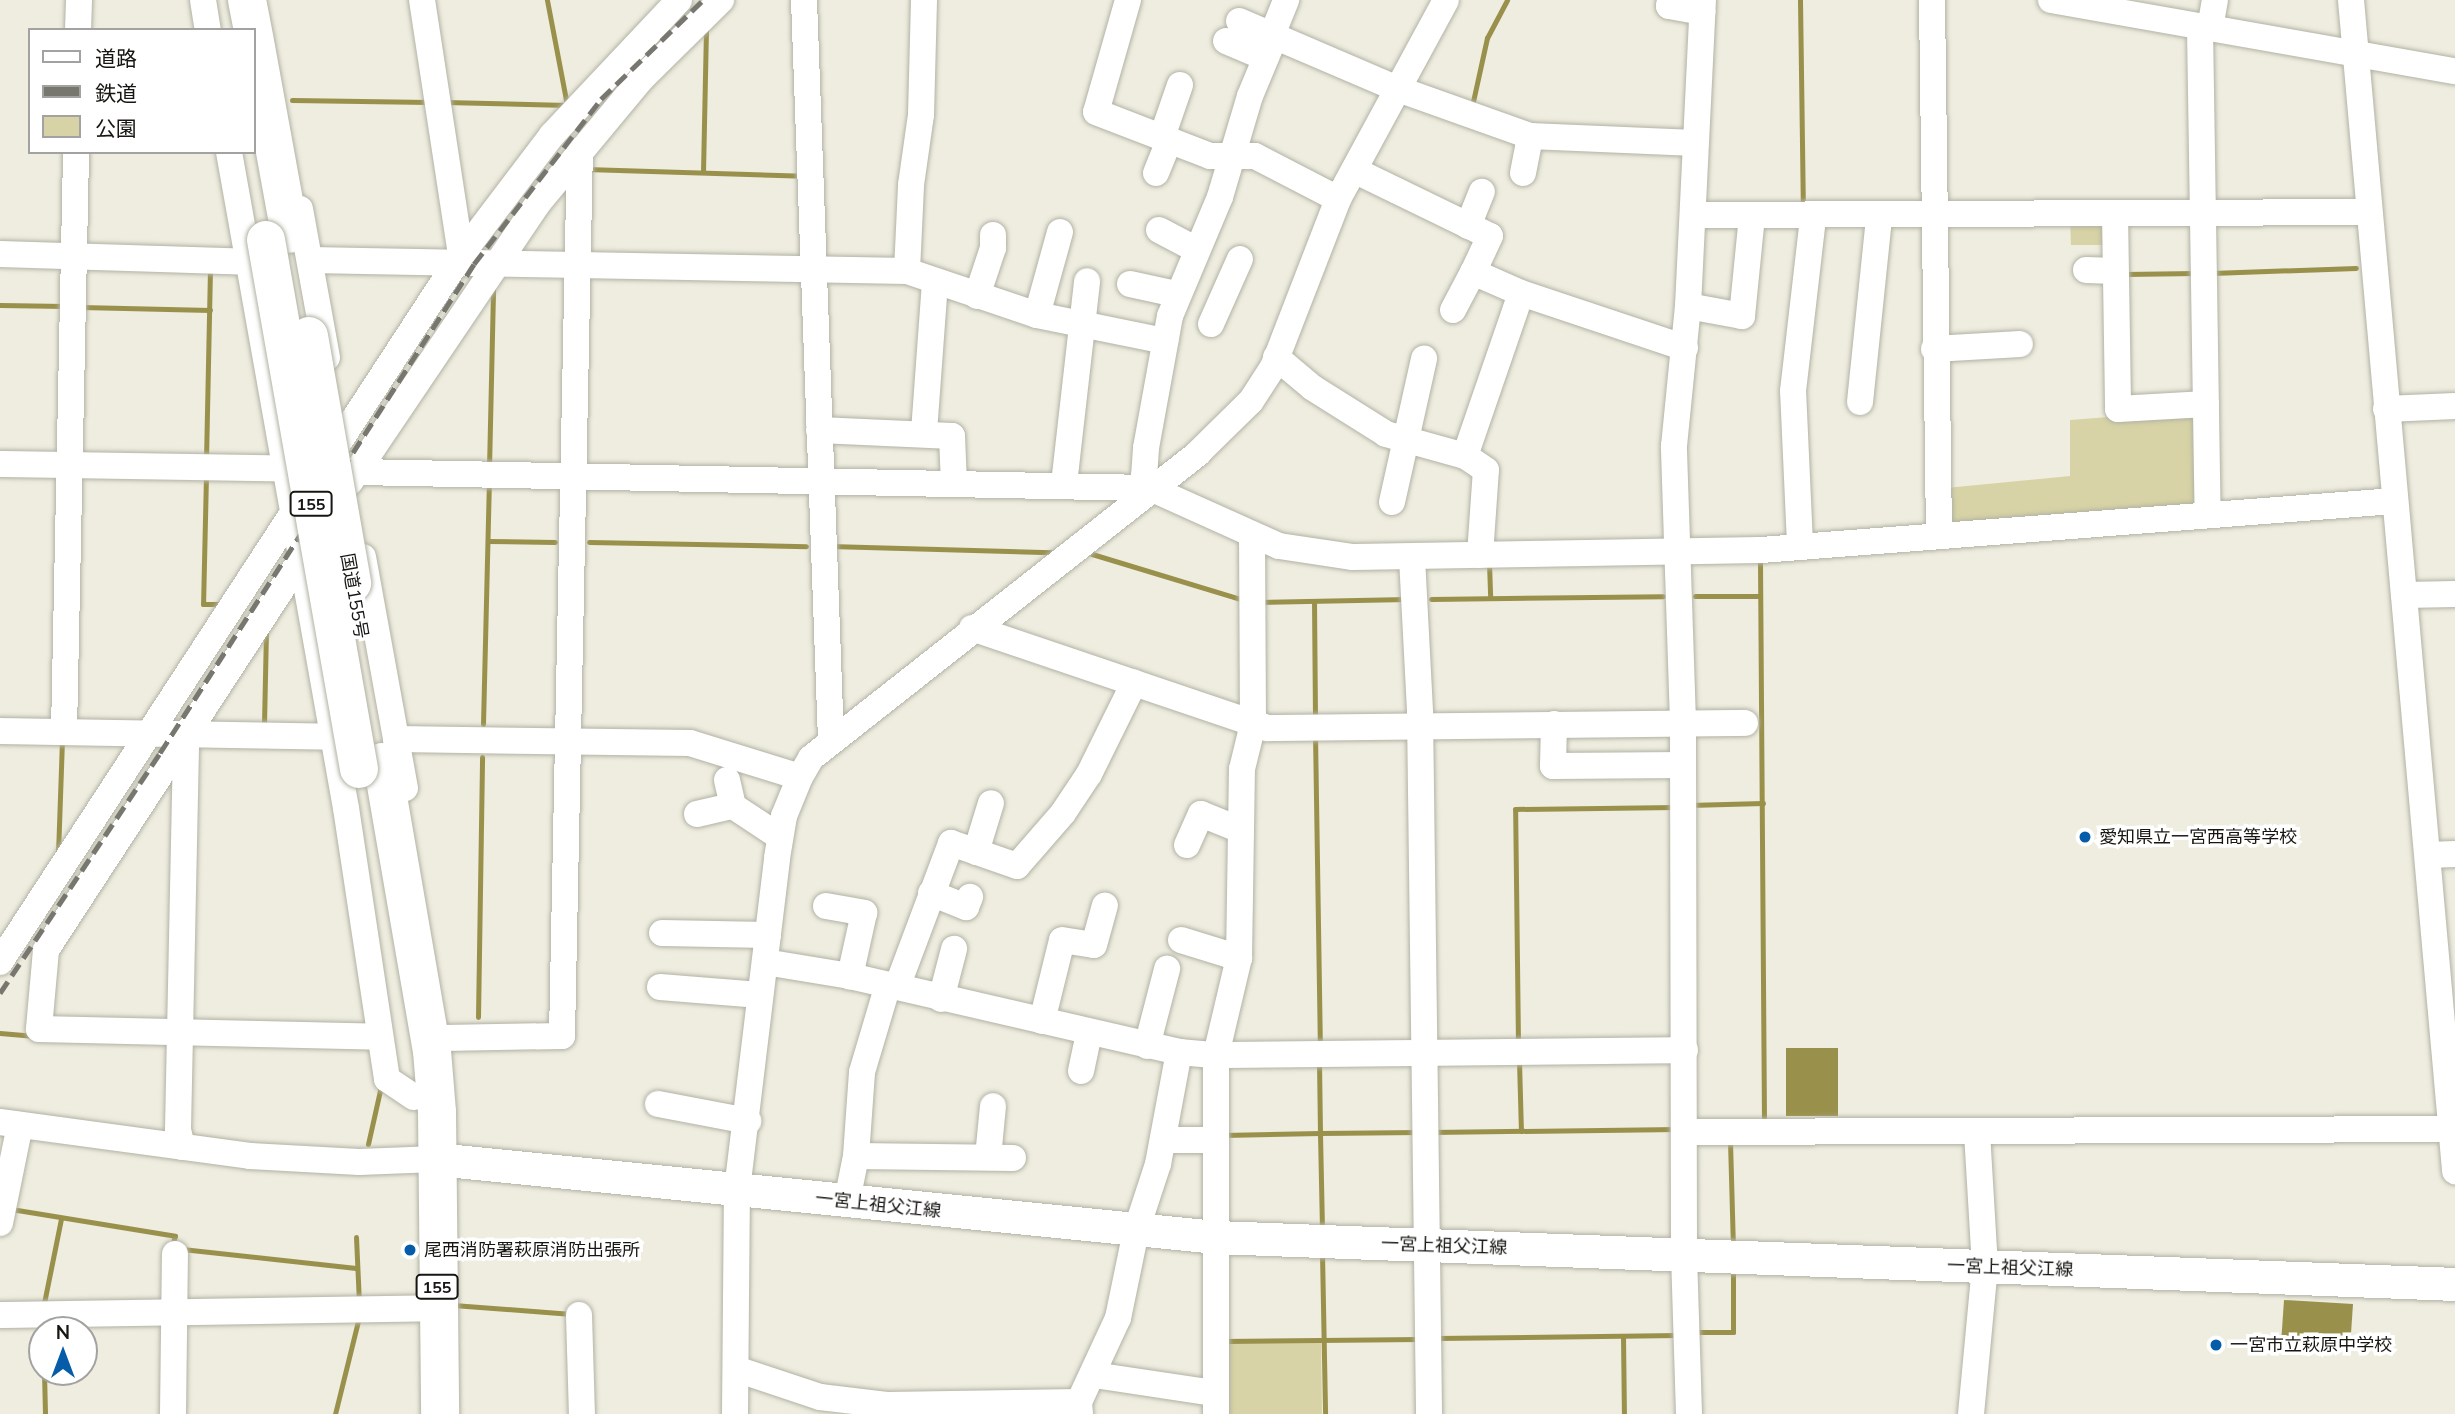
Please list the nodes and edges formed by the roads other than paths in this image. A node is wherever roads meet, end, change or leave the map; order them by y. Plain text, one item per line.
1 (79, 0) edge
2 (203, 0) edge
3 (226, 0) edge
4 (247, 0) edge
5 (262, 0) edge
6 (422, 0) edge
7 (679, 0) edge
8 (721, 0) edge
9 (804, 0) edge
10 (924, 0) edge
11 (1128, 0) edge
12 (1286, 0) edge
13 (1446, 0) edge
14 (1670, 0) edge
15 (1933, 0) edge
16 (2051, 0) edge
17 (2215, 0) edge
18 (2351, 0) edge
19 (2078, 2) edge
20 (1702, 6) edge
21 (2151, 8) edge
22 (78, 28) edge
23 (208, 28) edge
24 (231, 28) edge
25 (253, 28) edge
26 (2205, 28) junction
27 (1233, 31) dead end
28 (1271, 43) junction
29 (256, 54) edge
30 (2357, 54) junction
31 (2455, 71) edge
32 (1180, 85) dead end
33 (1398, 89) junction
34 (1530, 136) junction
35 (1166, 139) junction
36 (1695, 143) junction
37 (580, 150) junction
38 (76, 154) edge
39 (230, 154) edge
40 (252, 154) edge
41 (1233, 156) junction
42 (1354, 170) junction
43 (1156, 173) dead end
44 (1523, 173) dead end
45 (1482, 192) dead end
46 (1338, 199) junction
47 (2369, 212) junction
48 (2115, 213) junction
49 (2204, 213) junction
50 (1693, 215) junction
51 (1752, 216) junction
52 (1933, 216) junction
53 (1813, 217) junction
54 (1879, 218) junction
55 (1468, 226) junction
56 (1159, 230) dead end
57 (1060, 232) dead end
58 (993, 234) dead end
59 (1200, 245) junction
60 (278, 249) junction
61 (0, 254) edge
62 (73, 256) junction
63 (459, 259) junction
64 (496, 263) junction
65 (577, 264) junction
66 (813, 270) junction
67 (2086, 270) dead end
68 (907, 271) junction
69 (2115, 271) junction
70 (1473, 272) junction
71 (934, 281) junction
72 (1087, 281) dead end
73 (1130, 284) dead end
74 (1521, 293) junction
75 (1176, 294) junction
76 (977, 296) junction
77 (1688, 306) junction
78 (1453, 310) dead end
79 (1037, 315) junction
80 (1079, 323) junction
81 (1211, 324) dead end
82 (1165, 341) junction
83 (2020, 344) dead end
84 (1685, 348) junction
85 (1934, 349) junction
86 (1276, 357) junction
87 (1424, 359) dead end
88 (1860, 402) dead end
89 (2206, 404) junction
90 (2455, 406) edge
91 (2386, 409) junction
92 (819, 430) junction
93 (924, 432) junction
94 (342, 439) junction
95 (1404, 439) junction
96 (1465, 456) junction
97 (0, 464) edge
98 (69, 465) junction
99 (286, 469) junction
100 (322, 470) junction
101 (573, 476) junction
102 (354, 477) junction
103 (821, 482) junction
104 (954, 484) junction
105 (1064, 484) junction
106 (1150, 488) junction
107 (2395, 500) junction
108 (1392, 502) dead end
109 (294, 512) junction
110 (2208, 514) junction
111 (1252, 535) junction
112 (1939, 535) junction
113 (1800, 544) junction
114 (1679, 553) junction
115 (1480, 555) junction
116 (302, 558) junction
117 (1412, 558) junction
118 (2455, 594) edge
119 (2404, 595) junction
120 (972, 628) junction
121 (1134, 683) junction
122 (1683, 722) junction
123 (1745, 723) dead end
124 (1253, 724) junction
125 (1554, 724) junction
126 (1419, 727) junction
127 (0, 731) edge
128 (64, 732) junction
129 (186, 733) junction
130 (152, 734) junction
131 (333, 737) junction
132 (831, 740) junction
133 (569, 742) junction
134 (379, 757) junction
135 (1684, 765) junction
136 (800, 777) junction
137 (727, 780) dead end
138 (991, 803) dead end
139 (733, 806) junction
140 (697, 814) dead end
141 (1238, 829) junction
142 (780, 837) junction
143 (1187, 845) dead end
144 (976, 852) junction
145 (2442, 855) edge
146 (930, 893) junction
147 (970, 897) dead end
148 (1105, 905) dead end
149 (825, 906) dead end
150 (662, 933) dead end
151 (768, 934) junction
152 (1181, 940) dead end
153 (954, 949) dead end
154 (1239, 957) junction
155 (0, 962) edge
156 (765, 962) junction
157 (1167, 969) dead end
158 (850, 976) junction
159 (892, 986) junction
160 (660, 987) dead end
161 (760, 995) junction
162 (941, 999) junction
163 (1042, 1021) junction
164 (1089, 1032) junction
165 (180, 1033) junction
166 (380, 1038) junction
167 (2451, 1042) edge
168 (1147, 1046) junction
169 (1685, 1050) junction
170 (432, 1051) junction
171 (1179, 1052) junction
172 (1424, 1054) junction
173 (1216, 1055) junction
174 (1081, 1071) dead end
175 (414, 1097) junction
176 (658, 1104) dead end
177 (993, 1106) dead end
178 (748, 1121) junction
179 (10, 1123) edge
180 (2451, 1129) junction
181 (1977, 1131) junction
182 (1686, 1132) junction
183 (1164, 1140) junction
184 (1216, 1140) junction
185 (182, 1147) junction
186 (856, 1156) junction
187 (436, 1159) junction
188 (2455, 1171) edge
189 (737, 1190) junction
190 (847, 1201) junction
191 (0, 1223) edge
192 (1136, 1231) junction
193 (1216, 1237) junction
194 (1426, 1245) junction
195 (175, 1254) dead end
196 (1684, 1255) junction
197 (1985, 1267) junction
198 (2455, 1284) edge
199 (437, 1308) junction
200 (171, 1310) junction
201 (0, 1315) edge
202 (579, 1315) dead end
203 (739, 1370) junction
204 (1094, 1375) junction
205 (1216, 1404) edge
206 (1079, 1408) edge
207 (886, 1410) edge
208 (173, 1414) edge
209 (440, 1414) edge
210 (582, 1414) edge
211 (735, 1414) edge
212 (1429, 1414) edge
213 (1689, 1414) edge
214 (1971, 1414) edge

1 - 22 street
2 - 23 street
3 - 24 highway
4 - 25 highway
5 - 60 street
6 - 63 street
7 - 63 street
8 - 37 street
9 - 66 street
10 - 68 street
11 - 35 street
12 - 28 street
13 - 33 street
14 - 20 street
15 - 52 street
16 - 19 street
17 - 26 street
18 - 30 street
19 - 21 street
20 - 36 street
21 - 26 street
26 - 30 street
26 - 49 street
27 - 28 street
28 - 33 street
28 - 41 street
29 - 60 highway, 国道155号 / 155
30 - 31 street
30 - 47 street
32 - 35 street
33 - 34 street
33 - 42 street
34 - 36 street
34 - 44 street
35 - 41 street
35 - 43 street
36 - 50 street
37 - 64 street
37 - 65 street
38 - 62 street
39 - 60 street
40 - 60 highway, 国道155号 / 155
41 - 46 street
41 - 59 street
42 - 46 street
42 - 55 street
45 - 55 street
46 - 86 street
47 - 49 street
47 - 91 street
48 - 49 street
48 - 52 street
48 - 69 street
49 - 89 street
50 - 51 street
50 - 77 street
51 - 53 street
51 - 77 street
52 - 54 street
52 - 85 street
53 - 54 street
53 - 113 street
54 - 88 street
55 - 70 street
56 - 59 street
57 - 79 street
58 - 76 street
59 - 75 street
59 - 81 street
60 - 62 street
60 - 63 street
60 - 94 street
60 - 99 street
60 - 134 highway, 国道155号 / 155, bridge
61 - 62 street
62 - 98 street
63 - 64 street
63 - 94 street
64 - 65 street
64 - 102 street
65 - 66 street
65 - 101 street
66 - 68 street
66 - 92 street
67 - 69 street
68 - 71 street
69 - 89 street
70 - 74 street
70 - 78 street
71 - 76 street
71 - 93 street
72 - 80 street
73 - 75 street
74 - 84 street
74 - 96 street
75 - 82 street
76 - 79 street
77 - 84 street
79 - 80 street
80 - 82 street
80 - 105 street
82 - 106 street
83 - 85 street
84 - 114 street
85 - 112 street
86 - 95 street
86 - 106 street
87 - 95 street
89 - 110 street
90 - 91 street
91 - 107 street
92 - 93 street
92 - 103 street
93 - 104 street
94 - 100 street
94 - 102 street
95 - 96 street
95 - 108 street
96 - 115 street
97 - 98 street
98 - 99 street
98 - 128 street
99 - 100 street
99 - 109 street
100 - 109 street
101 - 102 street
101 - 103 street
101 - 133 street
102 - 116 street
102 - 134 street
103 - 104 street
103 - 132 street
104 - 105 street
105 - 106 street
106 - 111 street
106 - 120 street
107 - 110 street
107 - 119 street
109 - 116 street
109 - 130 street
110 - 112 street
111 - 117 street
111 - 124 street
112 - 113 street
113 - 114 street
114 - 115 street
114 - 122 street
115 - 117 street
116 - 129 street
116 - 131 street
117 - 126 street
118 - 119 street
119 - 145 street
120 - 121 street
120 - 132 street
121 - 124 street
121 - 144 street
122 - 123 street
122 - 125 street
122 - 135 street
124 - 126 street
124 - 141 street
125 - 126 street
125 - 135 street
126 - 172 street
127 - 128 street
128 - 130 street
129 - 130 street
129 - 131 street
129 - 165 street
129 - 165 street
130 - 155 street
131 - 166 street
132 - 136 street
133 - 134 street
133 - 136 street
133 - 170 street
134 - 170 highway, 国道155号 / 155
134 - 175 highway, 国道155号 / 155
135 - 169 street
136 - 142 street
137 - 139 street
138 - 144 street
139 - 140 street
139 - 142 street
141 - 143 street
141 - 154 street
142 - 151 street
144 - 146 street
145 - 167 street
146 - 147 street
146 - 159 street
148 - 163 street
149 - 158 street
150 - 151 street
151 - 156 street
152 - 154 street
153 - 162 street
154 - 173 street
156 - 158 street
156 - 161 street
157 - 168 street
158 - 159 street
159 - 162 street
159 - 186 street
160 - 161 street
161 - 178 street
162 - 163 street
163 - 164 street
164 - 168 street
164 - 174 street
165 - 166 street
165 - 185 street
166 - 175 street
167 - 180 street
168 - 171 street
169 - 172 street
169 - 182 street
170 - 187 highway, 国道155号 / 155
171 - 173 street
171 - 183 street
172 - 173 street
172 - 194 street
173 - 184 street
175 - 187 highway, 国道155号 / 155
176 - 178 street
177 - 186 street
178 - 189 street
179 - 185 street
179 - 191 street
180 - 181 street
180 - 188 street
181 - 182 street
181 - 197 street
182 - 196 street
183 - 184 street
183 - 192 street
184 - 193 street
185 - 187 street
186 - 190 street
187 - 189 main road, 一宮上祖父江線
187 - 199 highway, 国道155号 / 155
189 - 190 main road, 一宮上祖父江線
189 - 203 street
190 - 192 main road, 一宮上祖父江線
192 - 193 main road, 一宮上祖父江線
192 - 204 street
193 - 194 main road, 一宮上祖父江線
193 - 205 street
194 - 196 main road, 一宮上祖父江線
194 - 212 street
195 - 200 street
196 - 197 main road, 一宮上祖父江線
196 - 213 street
197 - 198 main road, 一宮上祖父江線
197 - 214 street
199 - 200 street
199 - 209 highway, 国道155号 / 155
200 - 201 street
200 - 208 street
202 - 210 street
203 - 207 street
203 - 211 street
204 - 205 street
204 - 206 street
206 - 207 street

